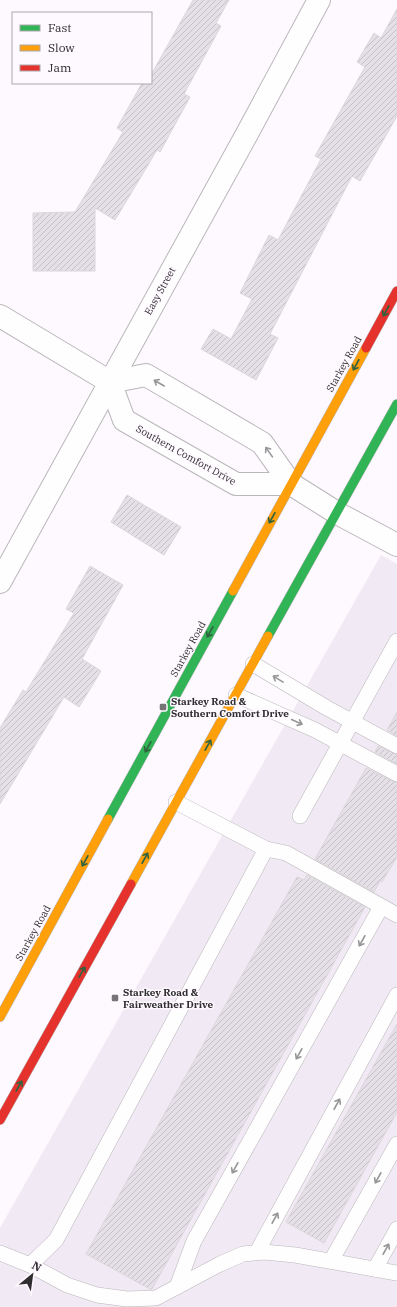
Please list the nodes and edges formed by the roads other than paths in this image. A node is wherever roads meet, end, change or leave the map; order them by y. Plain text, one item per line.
1 (319, 0) edge
2 (397, 291) edge
3 (0, 316) edge
4 (110, 382) junction
5 (397, 404) edge
6 (291, 484) junction
7 (337, 513) junction
8 (397, 545) edge
9 (0, 582) edge
10 (397, 641) edge
11 (253, 664) junction
12 (236, 695) junction
13 (352, 722) junction
14 (340, 743) junction
15 (397, 746) edge
16 (397, 774) edge
17 (176, 802) junction
18 (300, 816) dead end
19 (266, 849) junction
20 (381, 907) junction
21 (397, 915) edge
22 (397, 994) edge
23 (0, 1017) edge
24 (0, 1120) edge
25 (397, 1144) edge
26 (397, 1229) edge
27 (257, 1252) junction
28 (0, 1253) edge
29 (331, 1261) junction
30 (30, 1265) junction
31 (375, 1269) junction
32 (397, 1273) edge
33 (177, 1288) junction

1 - 4 street, Easy Street
2 -> 6 main road, Starkey Road
3 - 4 street
6 -> 4 street
4 - 6 street, Southern Comfort Drive
4 - 9 street, Easy Street
5 - 7 main road
6 - 7 street
6 -> 23 main road, Starkey Road
7 - 8 street
7 - 11 main road
10 - 13 lane
11 - 12 main road
13 -> 11 lane
12 -> 14 lane
17 -> 12 main road
13 - 14 lane
13 - 15 lane
14 - 16 lane
14 - 18 lane
17 - 19 lane
24 -> 17 main road
19 - 20 lane
19 - 30 lane
20 - 21 lane
20 -> 33 lane
27 -> 22 lane
25 -> 29 lane
31 -> 26 lane
27 - 29 lane
27 - 33 lane
28 - 30 lane
29 - 31 lane
30 - 33 lane
31 - 32 lane

